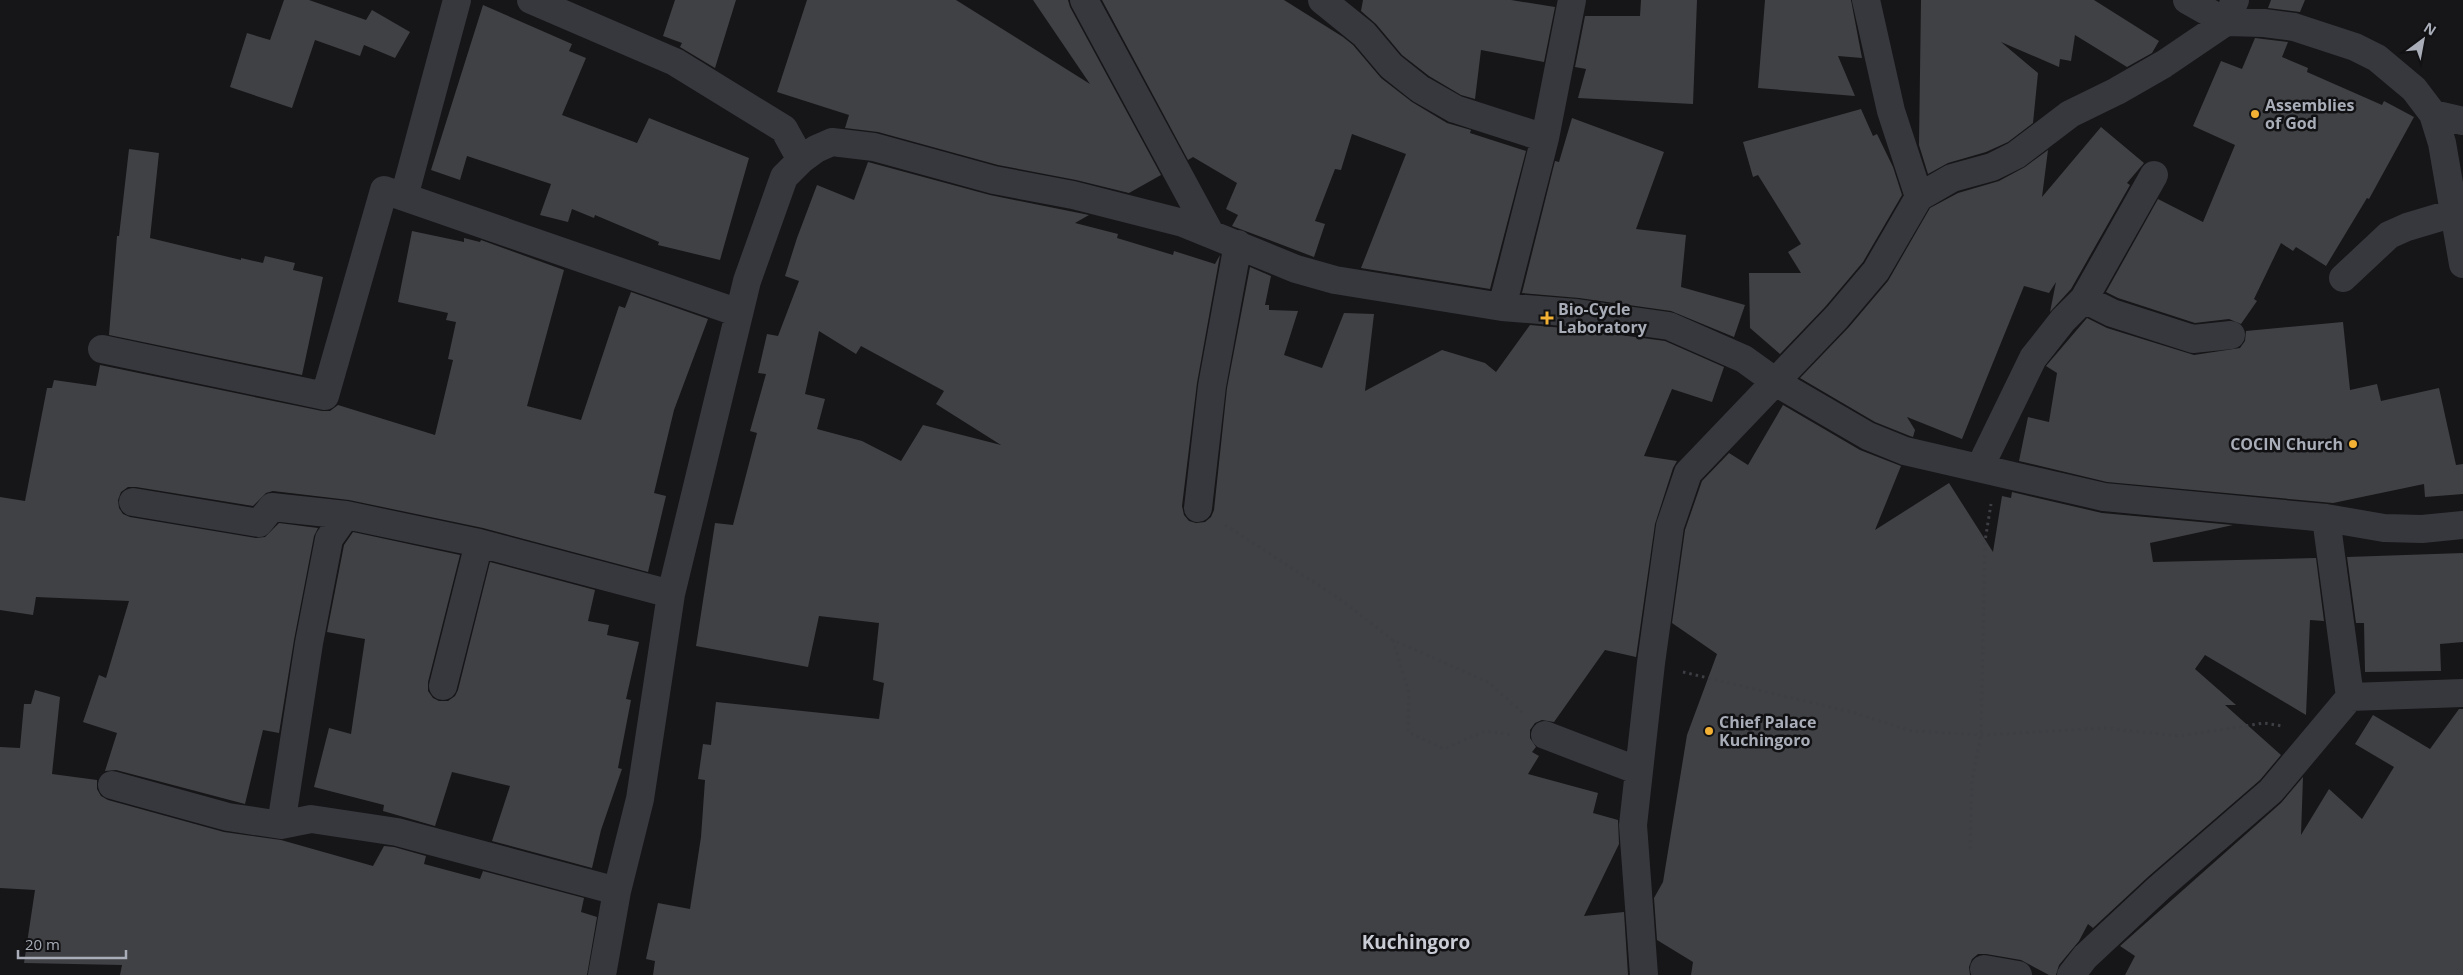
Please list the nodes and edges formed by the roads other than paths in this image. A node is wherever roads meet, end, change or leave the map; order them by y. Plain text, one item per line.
1 (457, 0) edge
2 (531, 0) edge
3 (1084, 0) edge
4 (1322, 0) edge
5 (1572, 0) edge
6 (1866, 0) edge
7 (2187, 0) edge
8 (2231, 11) edge
9 (2433, 114) junction
10 (2463, 121) edge
11 (1545, 138) junction
12 (801, 160) junction
13 (2154, 175) dead end
14 (404, 197) junction
15 (1919, 197) junction
16 (2454, 213) junction
17 (1210, 234) junction
18 (1238, 244) junction
19 (2463, 264) edge
20 (2343, 278) dead end
21 (2084, 299) junction
22 (1502, 307) junction
23 (739, 313) junction
24 (2231, 335) dead end
25 (102, 349) dead end
26 (1777, 383) junction
27 (1987, 469) junction
28 (133, 502) dead end
29 (1198, 508) road end
30 (346, 515) junction
31 (2326, 518) junction
32 (2463, 525) edge
33 (478, 543) junction
34 (671, 594) junction
35 (443, 686) dead end
36 (2463, 693) edge
37 (2350, 697) junction
38 (1545, 735) road end
39 (1639, 771) junction
40 (112, 785) dead end
41 (281, 825) junction
42 (617, 891) junction
43 (1984, 969) dead end
44 (602, 975) edge
45 (1644, 975) edge
46 (2018, 975) edge
47 (2071, 975) edge

1 - 14 street
2 - 12 street
3 - 17 street
4 - 11 street
5 - 11 street
6 - 15 street
7 - 8 street
8 - 9 street
8 - 15 street
9 - 10 street
9 - 16 street
11 - 22 street
12 - 17 street
12 - 23 street
13 - 21 street
14 - 23 street
14 - 25 street
15 - 26 street
16 - 19 street
16 - 20 street
17 - 18 street
18 - 22 street
18 - 29 street
21 - 24 street
21 - 27 street
22 - 26 street
23 - 34 street
26 - 27 street
26 - 39 street
27 - 31 street
28 - 30 street
30 - 33 street
30 - 41 street
31 - 32 street
31 - 37 street
33 - 34 street
33 - 35 street
34 - 42 street
36 - 37 street
37 - 47 street
38 - 39 street
39 - 45 street
40 - 41 street
41 - 42 street
42 - 44 street
43 - 46 street

